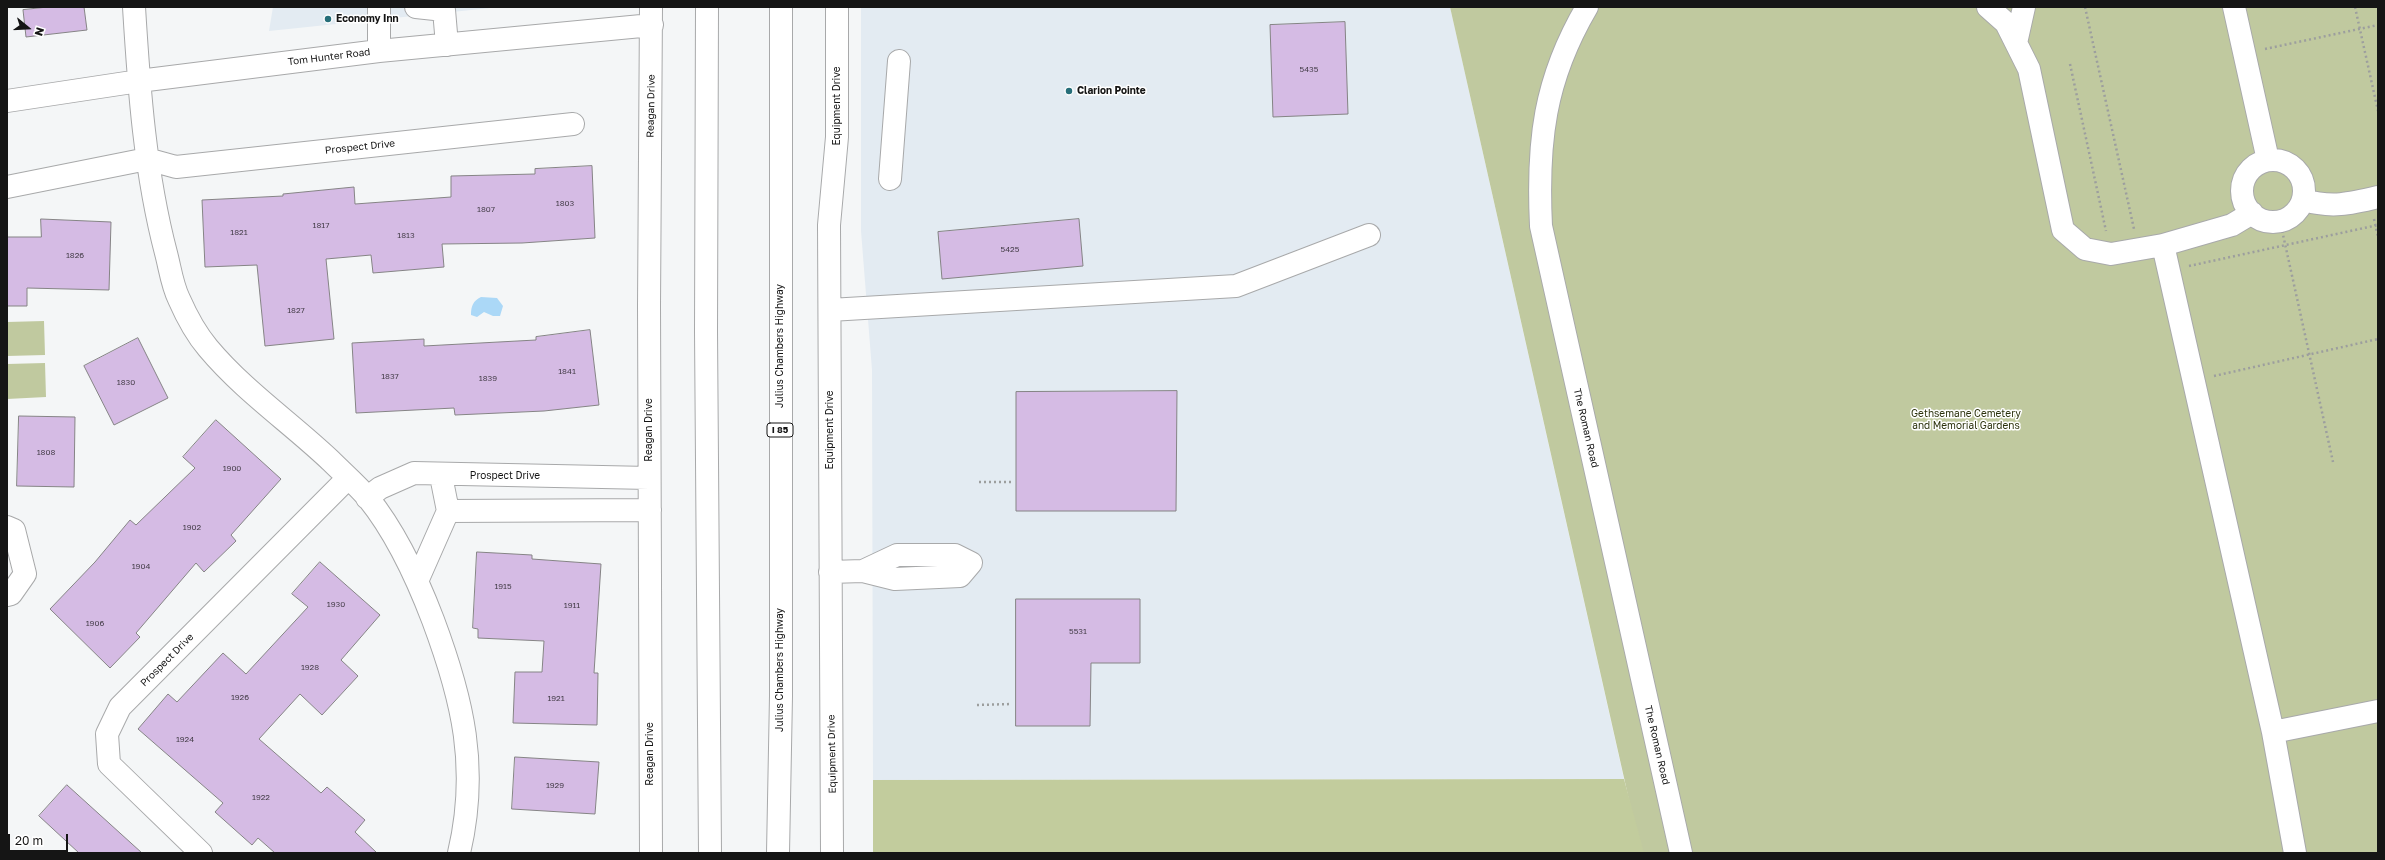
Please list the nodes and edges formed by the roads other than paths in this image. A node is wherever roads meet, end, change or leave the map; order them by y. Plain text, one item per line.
1 (134, 7) edge
2 (379, 7) edge
3 (416, 7) edge
4 (708, 7) edge
5 (781, 7) edge
6 (837, 7) edge
7 (1587, 7) edge
8 (1988, 7) edge
9 (2024, 7) edge
10 (2234, 7) edge
11 (651, 16) edge
12 (2016, 43) junction
13 (447, 45) junction
14 (379, 51) junction
15 (899, 61) dead end
16 (139, 81) junction
17 (7, 101) edge
18 (573, 124) dead end
19 (147, 159) junction
20 (2268, 160) junction
21 (890, 179) dead end
22 (7, 187) edge
23 (2378, 197) edge
24 (2303, 200) junction
25 (2252, 213) junction
26 (1369, 235) dead end
27 (2164, 245) junction
28 (830, 310) junction
29 (441, 476) junction
30 (591, 477) junction
31 (650, 478) junction
32 (348, 479) junction
33 (367, 498) junction
34 (650, 510) junction
35 (448, 511) junction
36 (592, 511) junction
37 (7, 527) edge
38 (863, 571) dead end
39 (830, 572) junction
40 (418, 579) junction
41 (7, 595) edge
42 (2378, 711) edge
43 (2273, 732) junction
44 (201, 853) edge
45 (459, 853) edge
46 (651, 853) edge
47 (710, 853) edge
48 (778, 853) edge
49 (832, 853) edge
50 (1681, 853) edge
51 (2295, 853) edge

1 - 16 main road
2 - 14 main road
3 - 13 main road
4 - 47 main road
5 - 48 main road, Julius Chambers Highway / I 85
6 - 28 main road, Equipment Drive
7 - 50 main road, The Roman Road
8 - 12 main road
9 - 12 main road
10 - 20 main road
11 - 13 main road, Tom Hunter Road
11 - 31 main road, Reagan Drive
12 - 27 main road
13 - 14 main road, Tom Hunter Road
14 - 16 main road, Tom Hunter Road
15 - 21 main road
16 - 17 main road, Tom Hunter Road
16 - 19 main road
18 - 19 main road, Prospect Drive
19 - 22 main road, Prospect Drive
19 - 32 main road
20 - 24 main road
20 - 25 main road
23 - 24 main road
24 - 25 main road
25 - 27 main road
26 - 28 main road
27 - 43 main road
28 - 39 main road, Equipment Drive
29 - 30 main road, Prospect Drive
29 - 33 main road, Prospect Drive
29 - 35 main road
30 - 31 main road, Prospect Drive
30 - 36 main road
31 - 34 main road, Reagan Drive
32 - 33 main road
32 - 44 main road, Prospect Drive
33 - 40 main road
34 - 36 main road
34 - 46 main road, Reagan Drive
35 - 36 main road
35 - 40 main road
37 - 41 main road
38 - 39 main road
39 - 49 main road, Equipment Drive
40 - 45 main road
42 - 43 main road
43 - 51 main road

